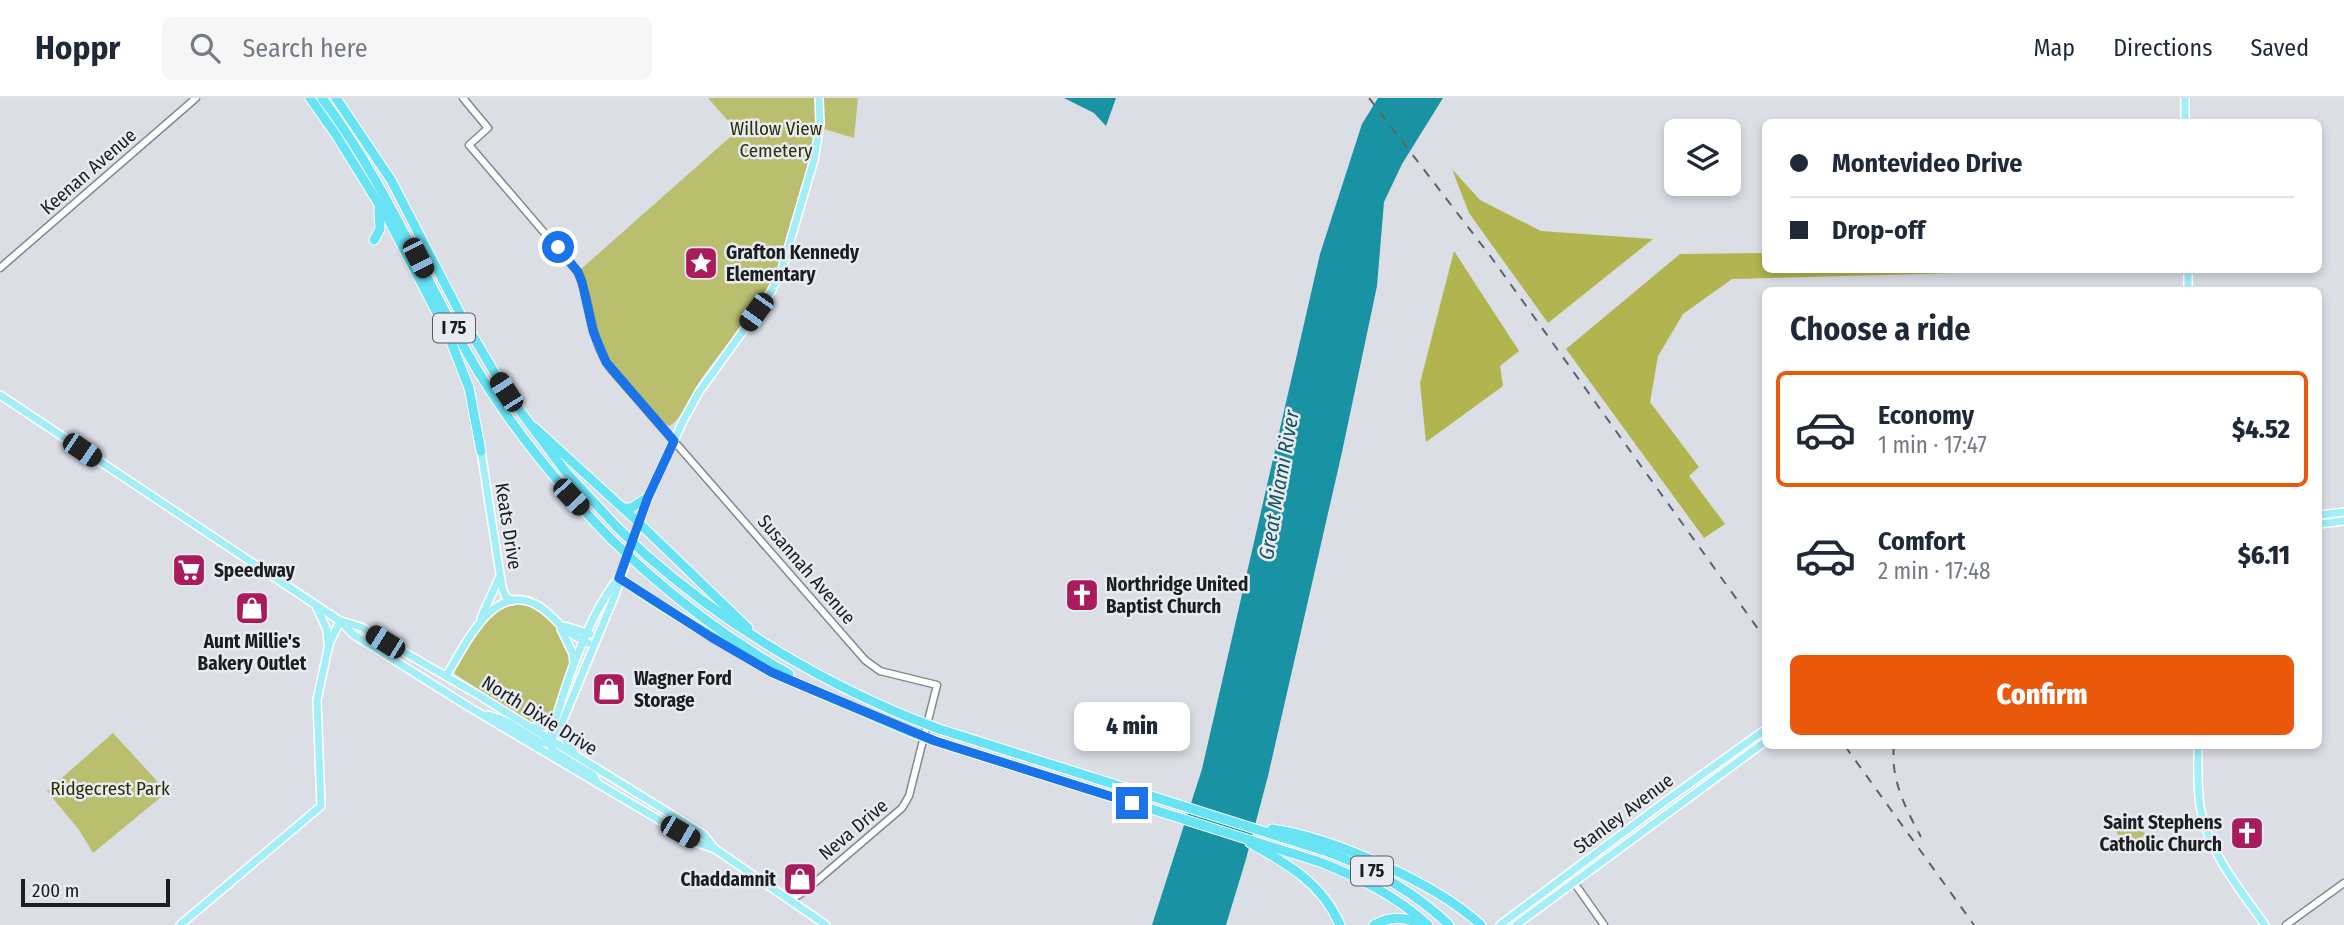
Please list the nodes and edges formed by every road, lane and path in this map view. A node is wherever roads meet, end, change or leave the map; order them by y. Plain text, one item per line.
1 (196, 98) edge
2 (310, 98) edge
3 (322, 98) edge
4 (336, 98) edge
5 (463, 98) edge
6 (819, 98) edge
7 (2185, 98) edge
8 (2185, 119) edge
9 (379, 203) junction
10 (374, 240) dead end
11 (0, 268) edge
12 (0, 395) edge
13 (526, 421) junction
14 (674, 441) junction
15 (481, 451) joint
16 (648, 497) junction
17 (623, 508) junction
18 (2344, 512) edge
19 (2322, 515) edge
20 (2344, 521) edge
21 (639, 523) junction
22 (2322, 524) edge
23 (500, 574) junction
24 (619, 578) junction
25 (512, 601) junction
26 (611, 603) junction
27 (317, 607) junction
28 (340, 621) junction
29 (558, 622) junction
30 (479, 623) junction
31 (753, 635) junction
32 (588, 638) junction
33 (366, 642) junction
34 (385, 642) junction
35 (328, 651) junction
36 (574, 666) junction
37 (446, 676) junction
38 (937, 685) joint
39 (575, 692) junction
40 (453, 697) junction
41 (833, 698) junction
42 (494, 704) junction
43 (558, 711) junction
44 (477, 712) junction
45 (562, 724) junction
46 (530, 727) junction
47 (1762, 732) edge
48 (550, 740) junction
49 (1762, 744) edge
50 (2198, 749) edge
51 (582, 760) junction
52 (600, 785) junction
53 (1233, 834) junction
54 (1284, 834) junction
55 (715, 849) junction
56 (1568, 874) junction
57 (1573, 882) junction
58 (2344, 883) edge
59 (789, 899) junction
60 (180, 925) edge
61 (826, 925) edge
62 (1340, 925) edge
63 (1374, 925) edge
64 (1421, 925) edge
65 (1428, 925) edge
66 (1449, 925) edge
67 (1481, 925) edge
68 (1500, 925) edge
69 (1516, 925) edge
70 (1604, 925) edge
71 (2265, 925) edge
72 (2286, 925) edge

1 - 11 street, Keenan Avenue
2 - 9 highway
3 - 41 highway, I 75, bridge
4 - 13 highway, I 75
5 - 14 street, Susannah Avenue
6 - 14 main road
7 - 8 main road
9 - 10 highway
9 - 15 highway
12 - 27 main road, North Dixie Drive
13 - 17 highway
13 - 31 highway, I 75, bridge
14 - 16 main road
14 - 38 street, Susannah Avenue
15 - 23 main road, Keats Drive
16 - 17 highway
16 - 21 main road
17 - 21 highway
18 - 19 main road
20 - 22 main road
21 - 24 main road
21 - 31 highway
23 - 25 main road, Keats Drive
23 - 30 main road
24 - 26 main road
24 - 32 main road
24 - 41 highway
25 - 29 main road
25 - 30 main road
26 - 32 main road
26 - 39 main road
27 - 28 main road, North Dixie Drive
27 - 35 main road
28 - 33 main road, North Dixie Drive
28 - 34 main road, North Dixie Drive
28 - 35 main road
29 - 32 main road
29 - 36 main road
30 - 37 main road
31 - 54 highway, I 75, bridge
32 - 36 main road
32 - 39 main road
33 - 34 main road
33 - 40 main road, North Dixie Drive
34 - 37 main road, North Dixie Drive
35 - 60 main road
36 - 43 main road
37 - 42 main road, North Dixie Drive
38 - 59 street, Neva Drive
39 - 45 main road
40 - 42 main road
40 - 44 main road, North Dixie Drive
41 - 53 highway, I 75, bridge
42 - 46 main road, North Dixie Drive
43 - 46 main road
43 - 48 main road
44 - 48 main road
44 - 52 main road, North Dixie Drive
45 - 48 main road
45 - 51 main road
46 - 48 main road, North Dixie Drive
47 - 56 main road, Stanley Avenue
48 - 51 main road, North Dixie Drive
48 - 52 main road
49 - 57 main road, Stanley Avenue
50 - 71 main road
51 - 55 main road, North Dixie Drive
52 - 55 main road, North Dixie Drive
53 - 62 highway
53 - 65 highway, I 75
54 - 66 highway, I 75
54 - 67 highway
55 - 59 main road, North Dixie Drive
56 - 57 street
56 - 68 main road, Stanley Avenue
57 - 69 main road, Stanley Avenue
57 - 70 street
58 - 72 street
59 - 61 main road, North Dixie Drive
63 - 64 highway

